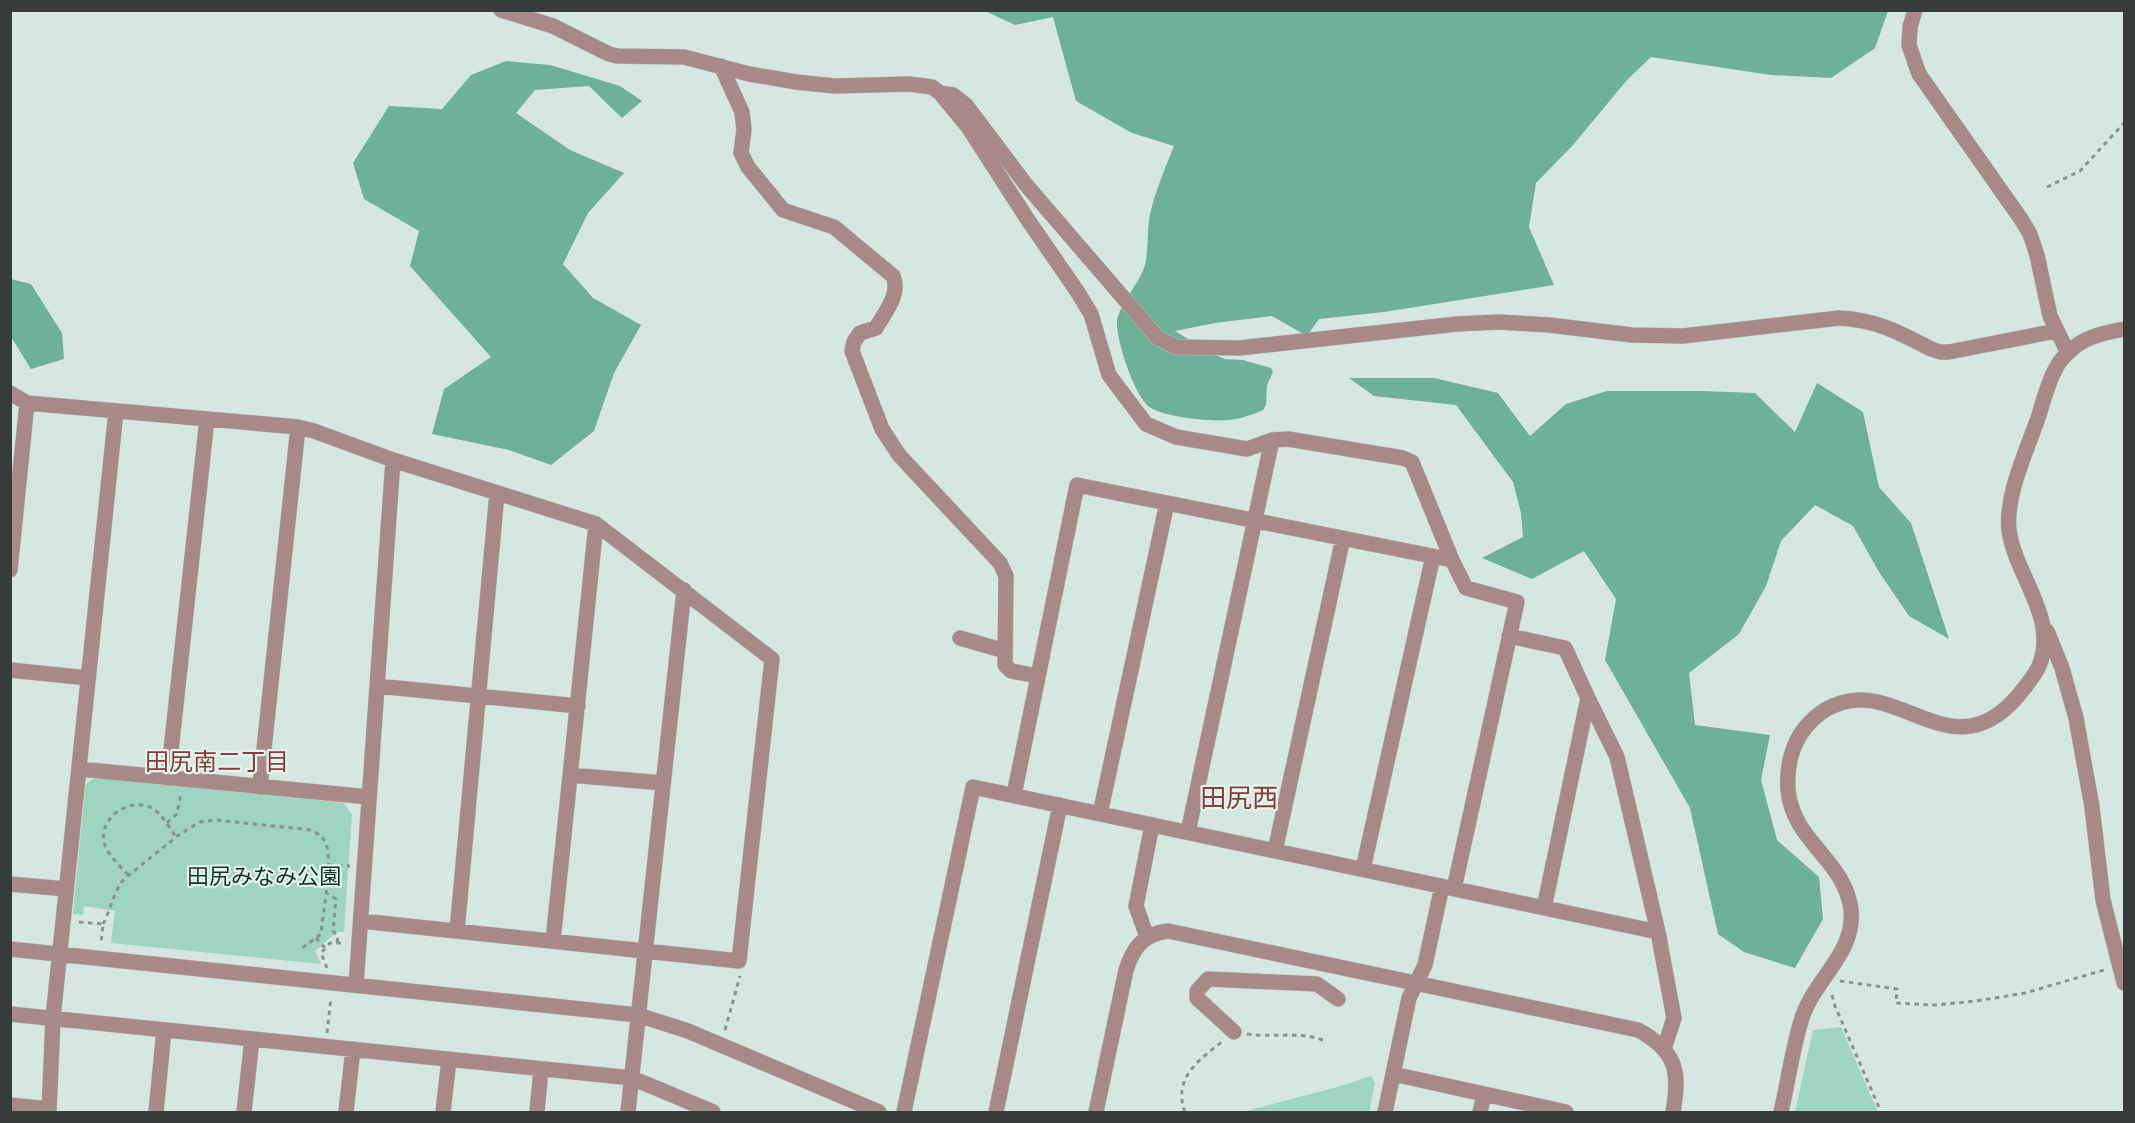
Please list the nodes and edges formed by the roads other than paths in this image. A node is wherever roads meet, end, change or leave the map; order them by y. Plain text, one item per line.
1 (501, 10) edge
2 (1915, 10) edge
3 (721, 66) junction
4 (940, 93) junction
5 (2124, 329) edge
6 (2056, 331) junction
7 (2068, 353) junction
8 (10, 393) edge
9 (27, 403) junction
10 (117, 411) junction
11 (207, 419) junction
12 (298, 428) junction
13 (1272, 440) junction
14 (393, 459) junction
15 (497, 493) junction
16 (1167, 503) junction
17 (1255, 521) junction
18 (596, 524) junction
19 (1343, 538) junction
20 (1433, 556) junction
21 (1452, 560) junction
22 (10, 570) edge
23 (684, 590) junction
24 (2041, 617) junction
25 (1509, 636) junction
26 (960, 638) dead end
27 (1005, 651) junction
28 (10, 670) edge
29 (1038, 676) junction
30 (88, 678) junction
31 (377, 686) junction
32 (479, 696) junction
33 (1588, 698) junction
34 (578, 706) junction
35 (79, 769) junction
36 (570, 775) junction
37 (176, 778) junction
38 (663, 783) junction
39 (261, 787) junction
40 (1014, 795) junction
41 (369, 797) junction
42 (1060, 805) junction
43 (1101, 814) junction
44 (1152, 825) junction
45 (1188, 832) junction
46 (1275, 851) junction
47 (1363, 869) junction
48 (10, 884) edge
49 (1448, 888) junction
50 (66, 889) junction
51 (1544, 908) junction
52 (361, 921) junction
53 (457, 931) junction
54 (1658, 932) junction
55 (1148, 937) junction
56 (553, 941) junction
57 (10, 949) edge
58 (645, 951) junction
59 (59, 954) junction
60 (1416, 983) junction
61 (2124, 983) edge
62 (356, 985) junction
63 (1338, 999) dead end
64 (10, 1014) edge
65 (638, 1015) junction
66 (52, 1018) junction
67 (164, 1030) junction
68 (1234, 1032) road end
69 (252, 1039) junction
70 (353, 1049) junction
71 (1664, 1049) junction
72 (449, 1059) junction
73 (541, 1068) junction
74 (1393, 1074) junction
75 (632, 1078) junction
76 (1484, 1095) junction
77 (10, 1105) edge
78 (49, 1111) edge
79 (156, 1113) edge
80 (244, 1113) edge
81 (346, 1113) edge
82 (443, 1113) edge
83 (537, 1113) edge
84 (628, 1113) edge
85 (713, 1113) edge
86 (879, 1113) edge
87 (904, 1113) edge
88 (996, 1113) edge
89 (1096, 1113) edge
90 (1385, 1113) edge
91 (1480, 1113) edge
92 (1566, 1113) edge
93 (1673, 1113) edge
94 (1781, 1113) edge

1 - 3 street
2 - 6 street
3 - 4 street
3 - 27 street
4 - 6 street
4 - 13 street
5 - 7 street
6 - 7 street
7 - 24 street
8 - 9 street
9 - 10 street
9 - 22 street
10 - 11 street
10 - 30 street
11 - 12 street
11 - 37 street
12 - 14 street
12 - 39 street
13 - 17 street
13 - 21 street
14 - 15 street
14 - 31 street
15 - 18 street
15 - 32 street
16 - 17 street
16 - 29 street
16 - 43 street
17 - 19 street
17 - 45 street
18 - 23 street
18 - 34 street
19 - 20 street
19 - 46 street
20 - 21 street
20 - 47 street
21 - 25 street
23 - 38 street
23 - 58 street
24 - 61 street
24 - 94 street
25 - 33 street
25 - 49 street
26 - 27 street
27 - 29 street
28 - 30 street
29 - 40 street
30 - 35 street
31 - 32 street
31 - 41 street
32 - 34 street
32 - 53 street
33 - 51 street
33 - 54 street
34 - 36 street
35 - 37 street
35 - 50 street
36 - 38 street
36 - 56 street
37 - 39 street
38 - 58 street
39 - 41 street
40 - 42 street
40 - 87 street
41 - 52 street
42 - 43 street
42 - 88 street
43 - 44 street
44 - 45 street
44 - 55 street
45 - 46 street
46 - 47 street
47 - 49 street
48 - 50 street
49 - 51 street
49 - 60 street
50 - 59 street
51 - 54 street
52 - 53 street
52 - 62 street
53 - 56 street
54 - 71 street
55 - 60 street
55 - 89 street
56 - 58 street
57 - 59 street
58 - 65 street
59 - 62 street
59 - 66 street
60 - 71 street
60 - 74 street
62 - 65 street
63 - 68 street
64 - 66 street
65 - 75 street
65 - 86 street
66 - 67 street
66 - 78 street
67 - 69 street
67 - 79 street
69 - 70 street
69 - 80 street
70 - 72 street
70 - 81 street
71 - 93 street
72 - 73 street
72 - 82 street
73 - 75 street
73 - 83 street
74 - 76 street
74 - 90 street
75 - 84 street
75 - 85 street
76 - 91 street
76 - 92 street
77 - 78 street

